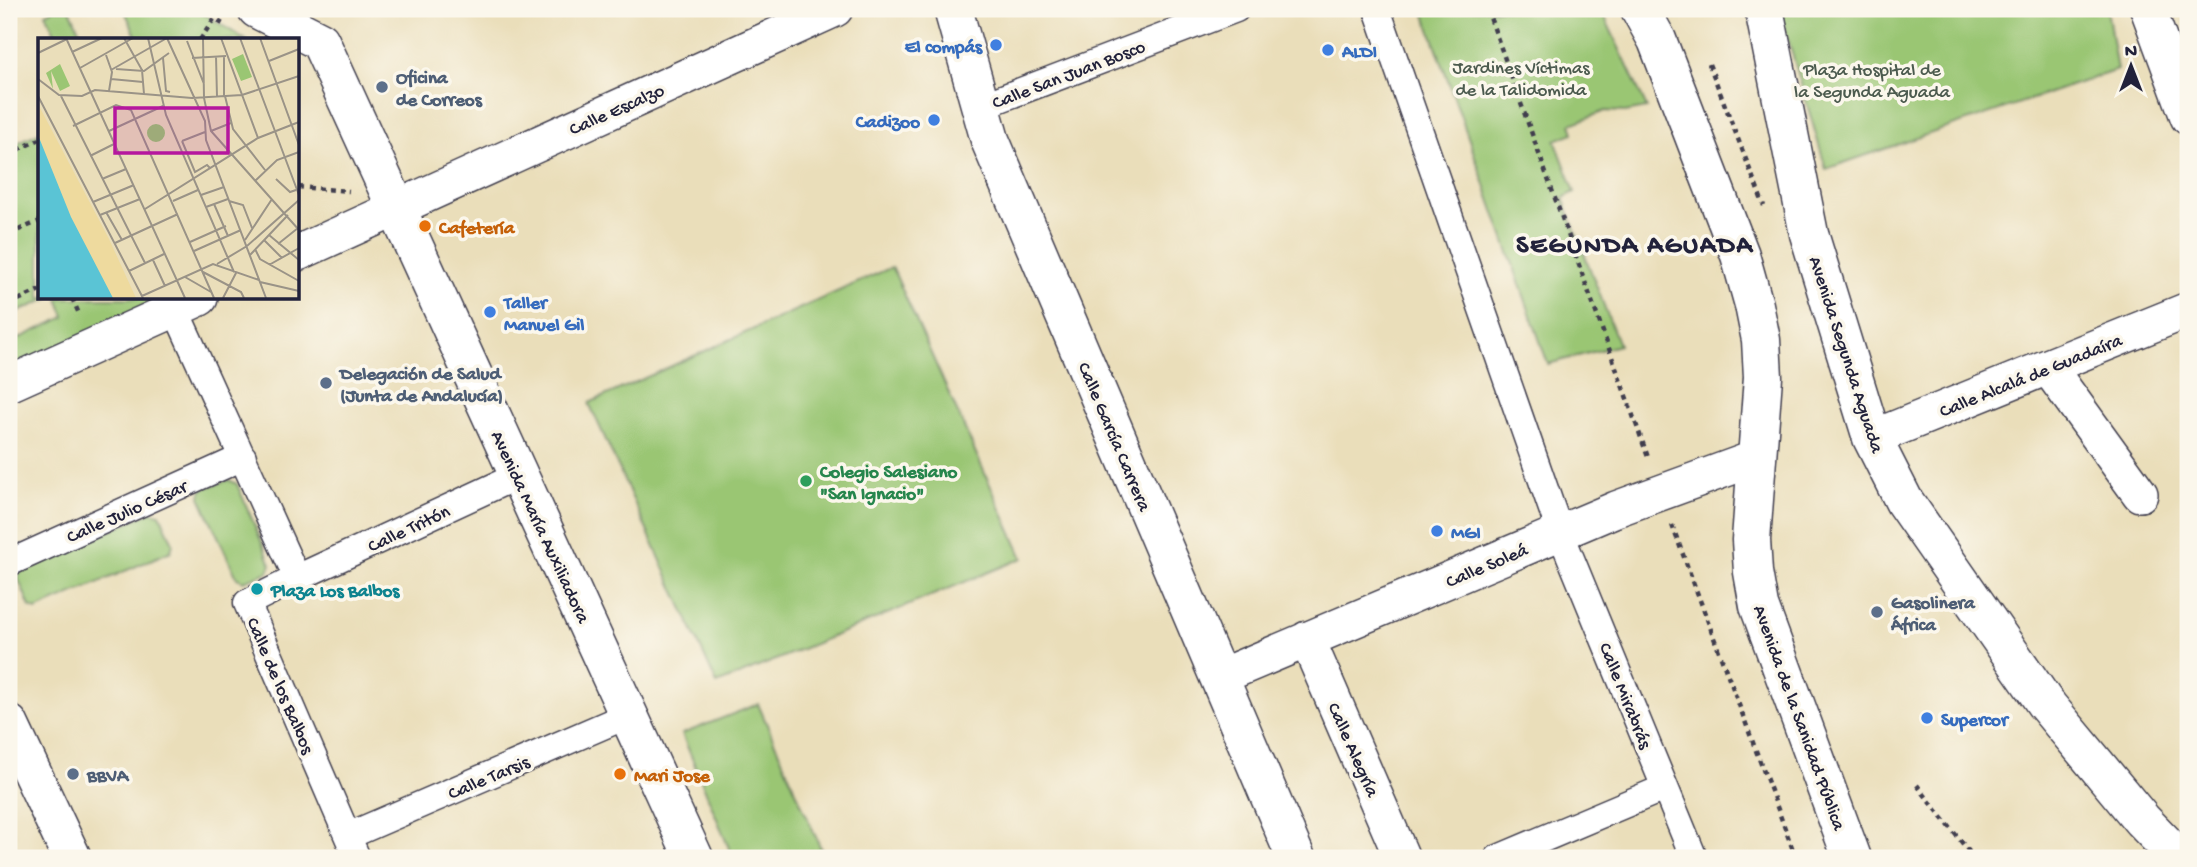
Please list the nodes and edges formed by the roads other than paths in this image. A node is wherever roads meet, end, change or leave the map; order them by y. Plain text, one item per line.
1 (257, 9) edge
2 (835, 9) edge
3 (953, 9) edge
4 (1236, 9) edge
5 (1377, 9) edge
6 (1640, 9) edge
7 (1764, 9) edge
8 (2148, 9) edge
9 (979, 107) junction
10 (2188, 117) edge
11 (397, 208) junction
12 (299, 253) edge
13 (187, 303) edge
14 (2188, 310) edge
15 (2048, 366) junction
16 (9, 384) edge
17 (1872, 438) junction
18 (243, 457) junction
19 (1756, 458) junction
20 (519, 475) junction
21 (2140, 494) dead end
22 (1560, 532) junction
23 (9, 563) edge
24 (297, 578) junction
25 (1307, 639) junction
26 (1219, 677) junction
27 (628, 715) junction
28 (9, 724) edge
29 (1664, 788) junction
30 (352, 847) edge
31 (72, 858) edge
32 (693, 858) edge
33 (1296, 858) edge
34 (1402, 858) edge
35 (1498, 858) edge
36 (1694, 858) edge
37 (1852, 858) edge
38 (2179, 858) edge

1 - 11 street, Avenida María Auxiliadora
2 - 11 street, Calle Escalzo
3 - 9 street, Calle García Carrera
4 - 9 street, Calle San Juan Bosco
5 - 22 street, Calle Mirabrás
6 - 19 street, Avenida de la Sanidad Pública
7 - 17 street, Avenida Segunda Aguada
8 - 10 street
9 - 26 street, Calle García Carrera
11 - 12 street, Calle Escalzo
11 - 20 street, Avenida María Auxiliadora
13 - 16 street
13 - 18 street
14 - 15 street, Calle Alcalá de Guadaíra
15 - 17 street, Calle Alcalá de Guadaíra
15 - 21 street
17 - 38 street, Avenida Segunda Aguada
18 - 23 street, Calle Julio César
18 - 24 street
19 - 22 street, Calle Soleá
19 - 37 street, Avenida de la Sanidad Pública
20 - 24 street, Calle Tritón
20 - 27 street, Avenida María Auxiliadora
22 - 25 street, Calle Soleá
22 - 29 street, Calle Mirabrás
24 - 30 street, Calle de los Balbos
25 - 26 street, Calle Soleá
25 - 34 street, Calle Alegría
26 - 33 street, Calle García Carrera
27 - 30 street, Calle Tarsis
27 - 32 street, Avenida María Auxiliadora
28 - 31 street
29 - 35 street
29 - 36 street, Calle Mirabrás

